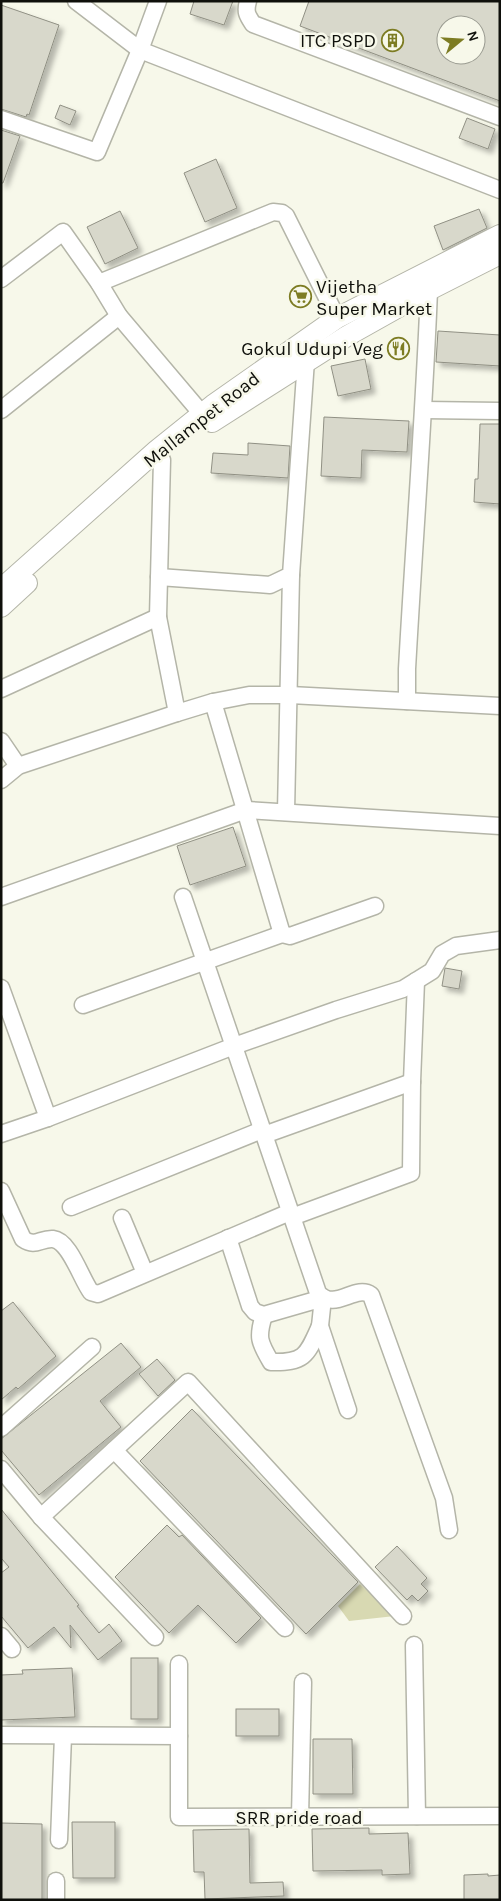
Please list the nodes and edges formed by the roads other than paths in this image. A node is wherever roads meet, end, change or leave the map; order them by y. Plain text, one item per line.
1 (76, 1) edge
2 (158, 1) edge
3 (248, 1) edge
4 (140, 50) junction
5 (500, 117) edge
6 (1, 119) edge
7 (500, 190) edge
8 (500, 235) edge
9 (500, 254) edge
10 (1, 278) edge
11 (426, 282) junction
12 (99, 283) junction
13 (119, 316) junction
14 (337, 318) junction
15 (302, 353) junction
16 (1, 410) edge
17 (424, 410) junction
18 (500, 411) edge
19 (202, 414) junction
20 (160, 455) junction
21 (291, 575) junction
22 (159, 577) junction
23 (13, 584) edge
24 (1, 607) edge
25 (158, 617) junction
26 (1, 689) edge
27 (290, 695) junction
28 (407, 701) junction
29 (213, 702) junction
30 (500, 706) edge
31 (177, 713) junction
32 (1, 741) edge
33 (18, 766) junction
34 (1, 780) edge
35 (246, 810) junction
36 (286, 812) junction
37 (500, 826) edge
38 (1, 897) edge
39 (183, 897) dead end
40 (375, 906) dead end
41 (282, 934) junction
42 (500, 940) edge
43 (205, 961) junction
44 (416, 981) junction
45 (1, 988) edge
46 (83, 1005) dead end
47 (6, 1014) edge
48 (234, 1046) junction
49 (412, 1082) junction
50 (48, 1118) junction
51 (263, 1132) junction
52 (1, 1134) edge
53 (1, 1191) edge
54 (71, 1207) dead end
55 (291, 1215) junction
56 (122, 1218) dead end
57 (228, 1238) junction
58 (145, 1274) junction
59 (323, 1298) junction
60 (264, 1315) junction
61 (320, 1326) junction
62 (92, 1348) dead end
63 (348, 1410) dead end
64 (1, 1428) edge
65 (114, 1450) junction
66 (1, 1469) edge
67 (41, 1517) junction
68 (449, 1530) dead end
69 (403, 1616) dead end
70 (285, 1628) dead end
71 (1, 1636) edge
72 (155, 1637) dead end
73 (414, 1645) dead end
74 (12, 1649) dead end
75 (179, 1664) dead end
76 (303, 1682) dead end
77 (1, 1735) edge
78 (63, 1736) junction
79 (179, 1736) junction
80 (417, 1816) junction
81 (500, 1816) edge
82 (300, 1817) junction
83 (59, 1840) dead end
84 (56, 1880) dead end
85 (56, 1900) edge

1 - 4 street
2 - 4 street
3 - 5 street
4 - 6 street
4 - 7 street
8 - 11 main road, Mallampet Road
9 - 11 main road, Mallampet Road
10 - 12 street
11 - 14 main road, Mallampet Road
11 - 15 main road, Mallampet Road
11 - 17 street
12 - 13 street
12 - 14 street
13 - 16 street
13 - 19 street
14 - 15 main road, Mallampet Road
15 - 19 main road, Mallampet Road
15 - 20 main road, Mallampet Road
15 - 21 street
17 - 18 street
17 - 28 street
19 - 20 main road, Mallampet Road
20 - 22 street
20 - 23 main road, Mallampet Road
21 - 22 street
21 - 27 street
22 - 25 street
23 - 24 main road, Mallampet Road
25 - 26 street
25 - 31 street
27 - 28 street
27 - 29 street
27 - 36 street
28 - 30 street
29 - 31 street
29 - 35 street
31 - 33 street
32 - 33 street
33 - 34 street
35 - 36 street
35 - 38 street
35 - 41 street
36 - 37 street
39 - 43 street
40 - 41 street
41 - 43 street
42 - 44 street
43 - 46 street
43 - 48 street
44 - 48 street
44 - 49 street
45 - 47 street
47 - 50 street
48 - 50 street
48 - 51 street
49 - 51 street
49 - 55 street
50 - 52 street
51 - 54 street
51 - 55 street
53 - 58 street
55 - 57 street
55 - 59 street
56 - 58 street
57 - 58 street
57 - 60 street
59 - 60 street
59 - 61 street
59 - 68 street
60 - 61 street
61 - 63 street
62 - 64 street
65 - 67 street
65 - 69 street
65 - 70 street
66 - 67 street
67 - 72 street
71 - 74 street
73 - 80 street
75 - 79 street, SRR pride road
76 - 82 street
77 - 78 street
78 - 79 street
78 - 83 street
79 - 82 street, SRR pride road
80 - 81 street, SRR pride road
80 - 82 street, SRR pride road
84 - 85 street

